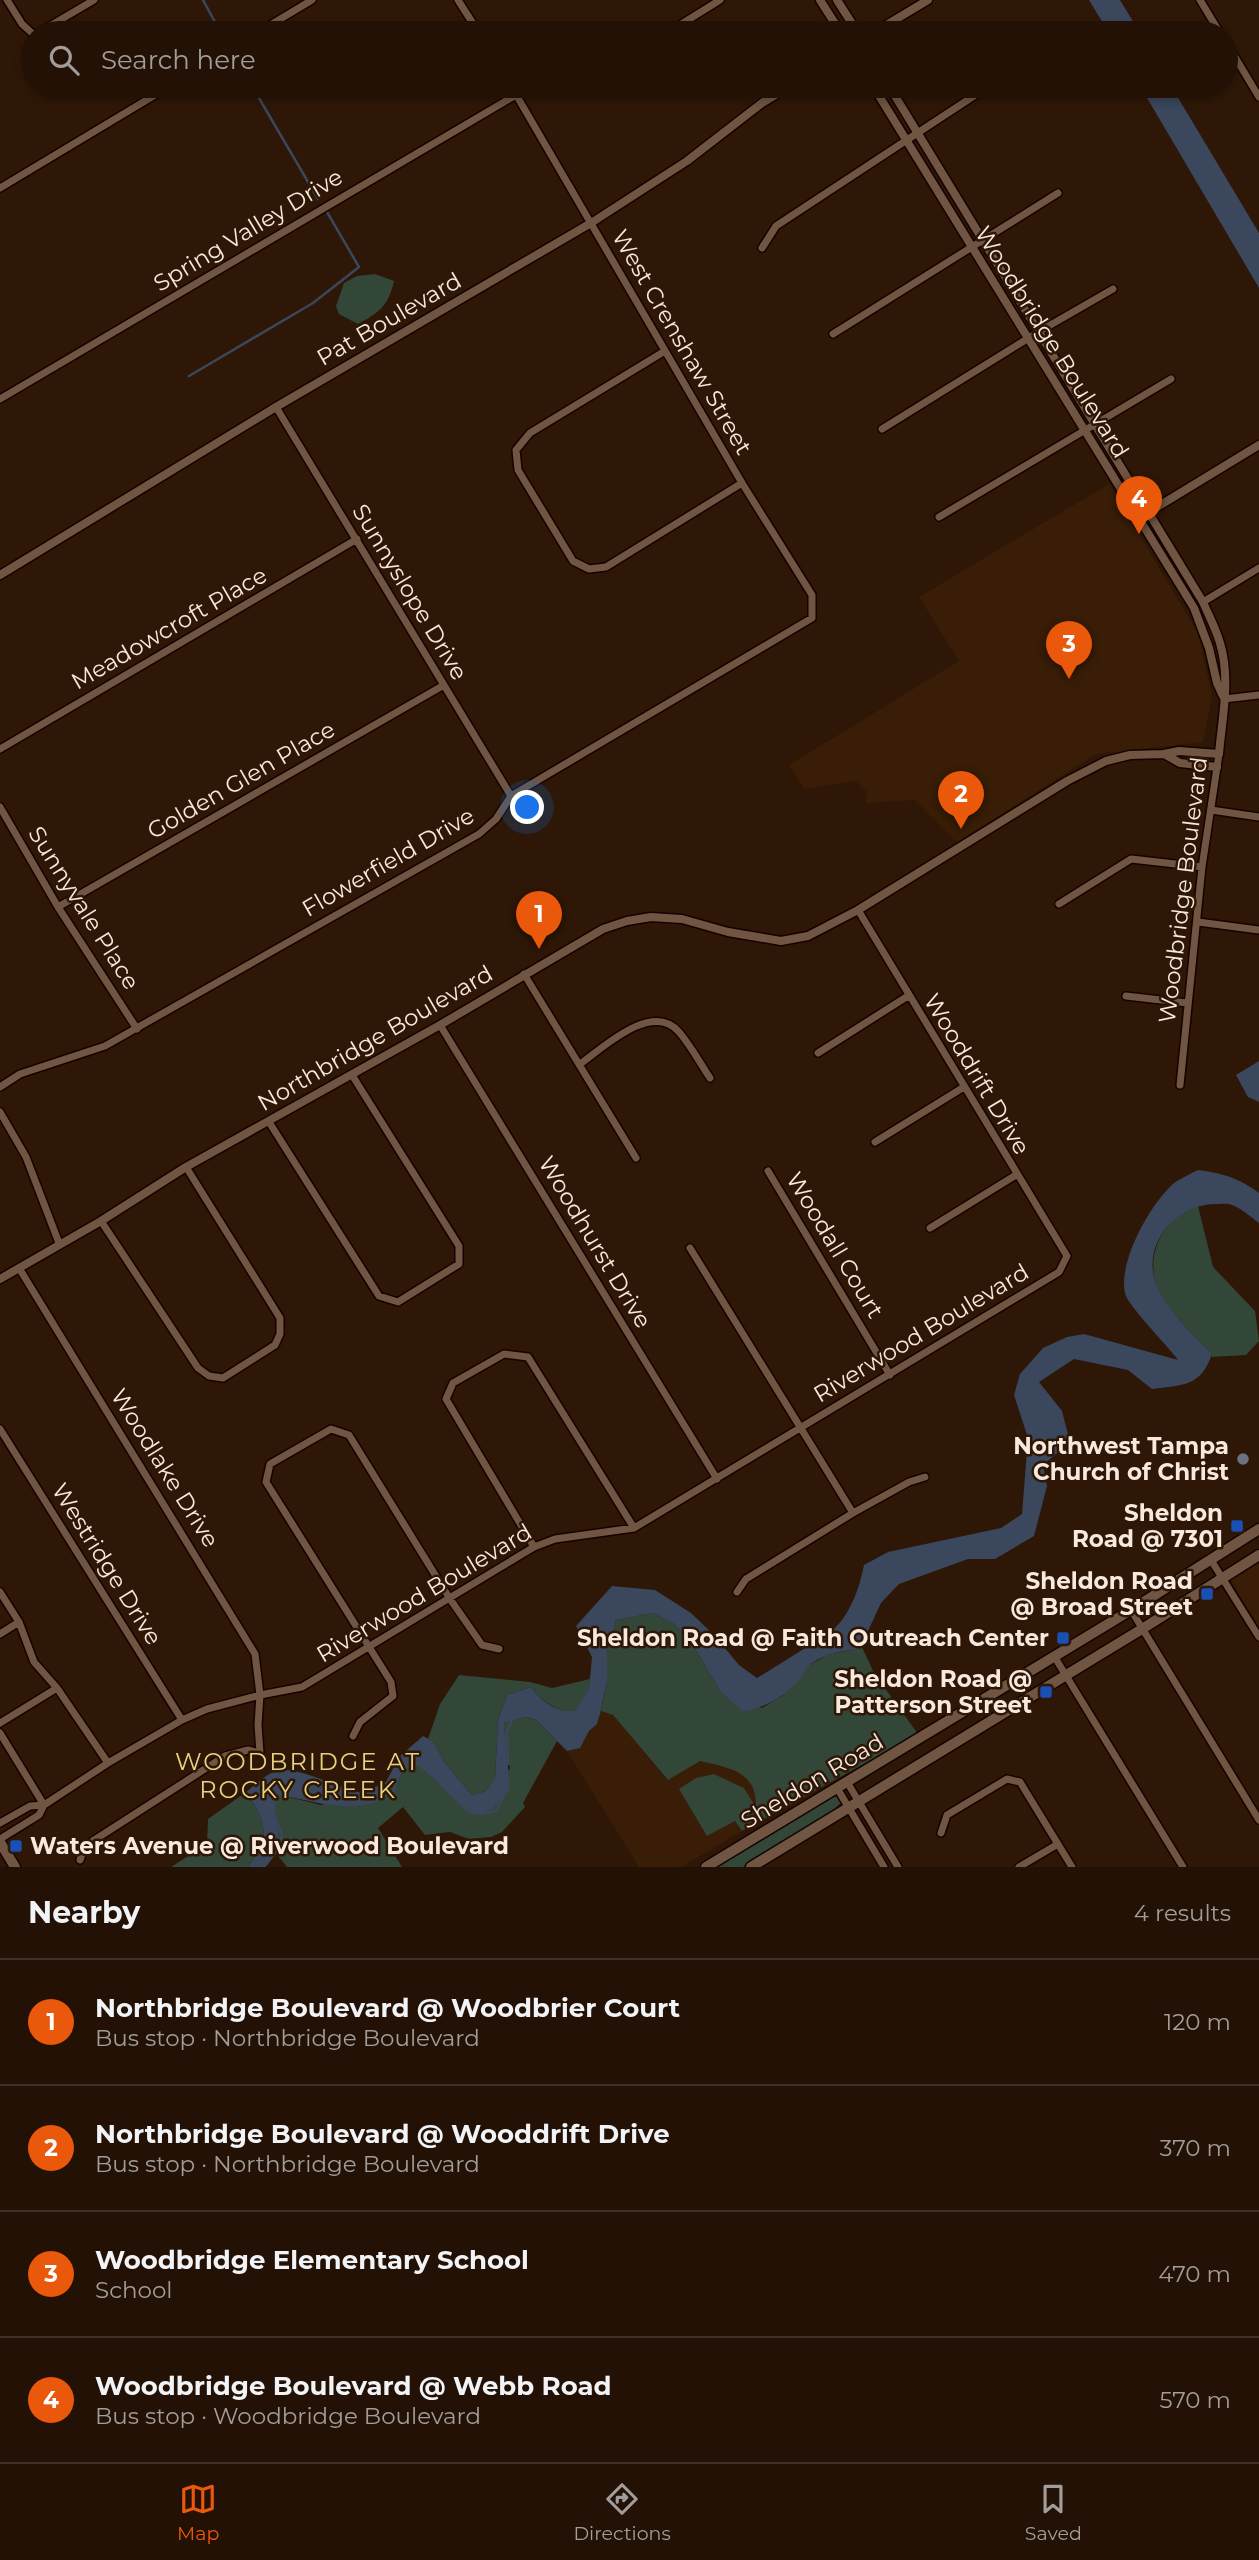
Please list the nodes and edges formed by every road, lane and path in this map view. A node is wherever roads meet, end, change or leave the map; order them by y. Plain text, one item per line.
1 (7, 0) edge
2 (94, 0) edge
3 (312, 0) edge
4 (458, 0) edge
5 (720, 0) edge
6 (820, 0) edge
7 (837, 0) edge
8 (928, 0) edge
9 (1200, 0) edge
10 (58, 21) edge
11 (277, 21) edge
12 (471, 21) edge
13 (686, 21) edge
14 (833, 21) edge
15 (850, 21) edge
16 (893, 21) edge
17 (1213, 21) edge
18 (21, 22) edge
19 (1238, 62) edge
20 (1259, 97) edge
21 (150, 98) edge
22 (511, 98) edge
23 (518, 98) edge
24 (770, 98) edge
25 (880, 98) edge
26 (896, 98) edge
27 (970, 98) edge
28 (917, 132) junction
29 (905, 140) junction
30 (0, 188) edge
31 (1058, 193) dead end
32 (591, 223) junction
33 (983, 240) junction
34 (971, 247) junction
35 (762, 248) dead end
36 (1113, 289) dead end
37 (1040, 331) junction
38 (833, 334) dead end
39 (1027, 338) junction
40 (665, 351) junction
41 (1171, 379) dead end
42 (0, 399) edge
43 (276, 407) junction
44 (1095, 423) junction
45 (882, 429) dead end
46 (1084, 430) junction
47 (1259, 445) edge
48 (742, 483) junction
49 (1149, 513) junction
50 (939, 517) dead end
51 (1138, 518) junction
52 (357, 539) junction
53 (1259, 568) edge
54 (0, 575) edge
55 (1203, 602) junction
56 (812, 618) joint
57 (444, 685) junction
58 (1259, 695) edge
59 (1224, 699) junction
60 (0, 749) edge
61 (1164, 754) junction
62 (1219, 754) junction
63 (1217, 767) junction
64 (512, 796) junction
65 (0, 807) edge
66 (1211, 810) junction
67 (1259, 817) edge
68 (1202, 867) junction
69 (1059, 904) dead end
70 (58, 907) junction
71 (858, 910) junction
72 (1198, 922) junction
73 (1259, 930) edge
74 (524, 974) junction
75 (908, 996) junction
76 (1126, 996) dead end
77 (1187, 1003) junction
78 (440, 1025) junction
79 (137, 1029) junction
80 (818, 1053) dead end
81 (580, 1064) junction
82 (352, 1074) junction
83 (710, 1078) dead end
84 (1180, 1086) dead end
85 (0, 1087) edge
86 (964, 1087) junction
87 (0, 1112) edge
88 (269, 1122) junction
89 (875, 1142) dead end
90 (636, 1158) dead end
91 (186, 1167) junction
92 (768, 1171) dead end
93 (1016, 1175) junction
94 (101, 1221) junction
95 (930, 1228) dead end
96 (59, 1243) junction
97 (690, 1248) dead end
98 (1067, 1256) joint
99 (19, 1268) junction
100 (0, 1279) edge
101 (890, 1376) junction
102 (0, 1429) edge
103 (802, 1429) junction
104 (925, 1478) dead end
105 (717, 1479) junction
106 (853, 1513) junction
107 (635, 1528) junction
108 (1259, 1529) edge
109 (534, 1547) junction
110 (1259, 1555) edge
111 (1211, 1560) junction
112 (1223, 1578) junction
113 (0, 1592) edge
114 (737, 1592) dead end
115 (450, 1599) junction
116 (1131, 1610) junction
117 (19, 1622) junction
118 (1143, 1629) junction
119 (0, 1634) edge
120 (1259, 1637) edge
121 (369, 1647) junction
122 (499, 1649) dead end
123 (1054, 1656) junction
124 (1066, 1676) junction
125 (57, 1688) junction
126 (260, 1695) junction
127 (182, 1720) junction
128 (0, 1723) edge
129 (0, 1734) edge
130 (353, 1736) dead end
131 (108, 1763) junction
132 (846, 1782) junction
133 (836, 1788) junction
134 (858, 1801) junction
135 (44, 1805) junction
136 (848, 1808) junction
137 (1259, 1820) edge
138 (0, 1823) edge
139 (941, 1833) dead end
140 (0, 1840) edge
141 (1058, 1844) junction
142 (80, 1860) dead end
143 (15, 1867) edge
144 (706, 1867) edge
145 (751, 1867) edge
146 (884, 1867) edge
147 (898, 1867) edge
148 (1019, 1867) edge
149 (1072, 1867) edge
150 (1183, 1867) edge

1 - 18 street
2 - 10 street
3 - 11 street
4 - 12 street
5 - 13 street
6 - 14 street
7 - 15 street
8 - 16 street
9 - 17 street
19 - 20 street
21 - 30 street
22 - 42 street, Spring Valley Drive
23 - 32 street, West Crenshaw Street
24 - 32 street, Pat Boulevard
25 - 29 street, Woodbridge Boulevard
26 - 28 street, Woodbridge Boulevard
27 - 28 street
28 - 29 street
28 - 33 street, Woodbridge Boulevard
29 - 34 street, Woodbridge Boulevard
29 - 35 street
31 - 33 street
32 - 40 street, West Crenshaw Street
32 - 43 street, Pat Boulevard
33 - 34 street
33 - 37 street, Woodbridge Boulevard
34 - 38 street
34 - 39 street, Woodbridge Boulevard
36 - 37 street
37 - 39 street
37 - 44 street, Woodbridge Boulevard
39 - 45 street
39 - 46 street, Woodbridge Boulevard
40 - 48 street, West Crenshaw Street
40 - 48 street
41 - 44 street
43 - 52 street, Sunnyslope Drive
43 - 54 street, Pat Boulevard
44 - 46 street
44 - 49 street, Woodbridge Boulevard
46 - 50 street
46 - 51 street, Woodbridge Boulevard
47 - 49 street
48 - 56 street, West Crenshaw Street
49 - 51 street
49 - 55 street, Woodbridge Boulevard
51 - 59 street, Woodbridge Boulevard
52 - 57 street, Sunnyslope Drive
52 - 60 street, Meadowcroft Place
53 - 55 street
55 - 59 street, Woodbridge Boulevard
56 - 64 street, Flowerfield Drive
57 - 64 street, Sunnyslope Drive
57 - 70 street, Golden Glen Place
58 - 59 street
59 - 62 street, Woodbridge Boulevard
61 - 62 street, Northbridge Boulevard
61 - 63 street, Northbridge Boulevard
61 - 71 street, Northbridge Boulevard
62 - 63 street, Woodbridge Boulevard
63 - 66 street, Woodbridge Boulevard
64 - 79 street, Flowerfield Drive
65 - 70 street, Sunnyvale Place
66 - 67 street
66 - 68 street, Woodbridge Boulevard
68 - 69 street
68 - 72 street, Woodbridge Boulevard
70 - 79 street, Sunnyvale Place
71 - 74 street, Northbridge Boulevard
71 - 75 street, Wooddrift Drive
72 - 73 street
72 - 77 street, Woodbridge Boulevard
74 - 78 street, Northbridge Boulevard
74 - 81 street
75 - 80 street
75 - 86 street, Wooddrift Drive
76 - 77 street
77 - 84 street, Woodbridge Boulevard
78 - 82 street, Northbridge Boulevard
78 - 105 street, Woodhurst Drive
79 - 85 street, Flowerfield Drive
81 - 83 street
81 - 90 street
82 - 88 street, Northbridge Boulevard
82 - 88 street
86 - 89 street
86 - 93 street, Wooddrift Drive
87 - 96 street
88 - 91 street, Northbridge Boulevard
91 - 94 street, Northbridge Boulevard
91 - 94 street
92 - 101 street, Woodall Court
93 - 95 street
93 - 98 street, Wooddrift Drive
94 - 96 street, Northbridge Boulevard
96 - 99 street, Northbridge Boulevard
97 - 103 street
98 - 101 street, Riverwood Boulevard
99 - 100 street, Northbridge Boulevard
99 - 126 street, Woodlake Drive
101 - 103 street, Riverwood Boulevard
102 - 127 street, Westridge Drive
103 - 105 street, Riverwood Boulevard
103 - 106 street
104 - 106 street
105 - 107 street, Riverwood Boulevard
106 - 114 street
107 - 109 street, Riverwood Boulevard
107 - 109 street
108 - 111 main road, Sheldon Road
109 - 115 street, Riverwood Boulevard
110 - 112 main road, Sheldon Road
111 - 112 street
111 - 116 main road, Sheldon Road
112 - 118 main road, Sheldon Road
112 - 120 street
113 - 117 street
115 - 121 street, Riverwood Boulevard
115 - 121 street
115 - 122 street
116 - 118 street
116 - 123 main road, Sheldon Road
117 - 119 street
117 - 125 street
118 - 124 main road, Sheldon Road
118 - 137 street
121 - 126 street, Riverwood Boulevard
121 - 130 street
123 - 124 street
123 - 132 main road, Sheldon Road
124 - 134 main road, Sheldon Road
124 - 150 street
125 - 128 street
125 - 131 street
126 - 127 street, Riverwood Boulevard
126 - 142 street, Woodlake Drive
127 - 131 street, Riverwood Boulevard
129 - 135 street
131 - 135 street, Riverwood Boulevard
132 - 133 main road, Sheldon Road
132 - 134 street
133 - 136 street
133 - 144 main road, Sheldon Road
134 - 136 main road, Sheldon Road
134 - 147 street
135 - 138 street, Riverwood Boulevard
135 - 140 street, Riverwood Boulevard
136 - 145 main road, Sheldon Road
136 - 146 street
139 - 141 street
140 - 143 main road
141 - 148 street
141 - 149 street

